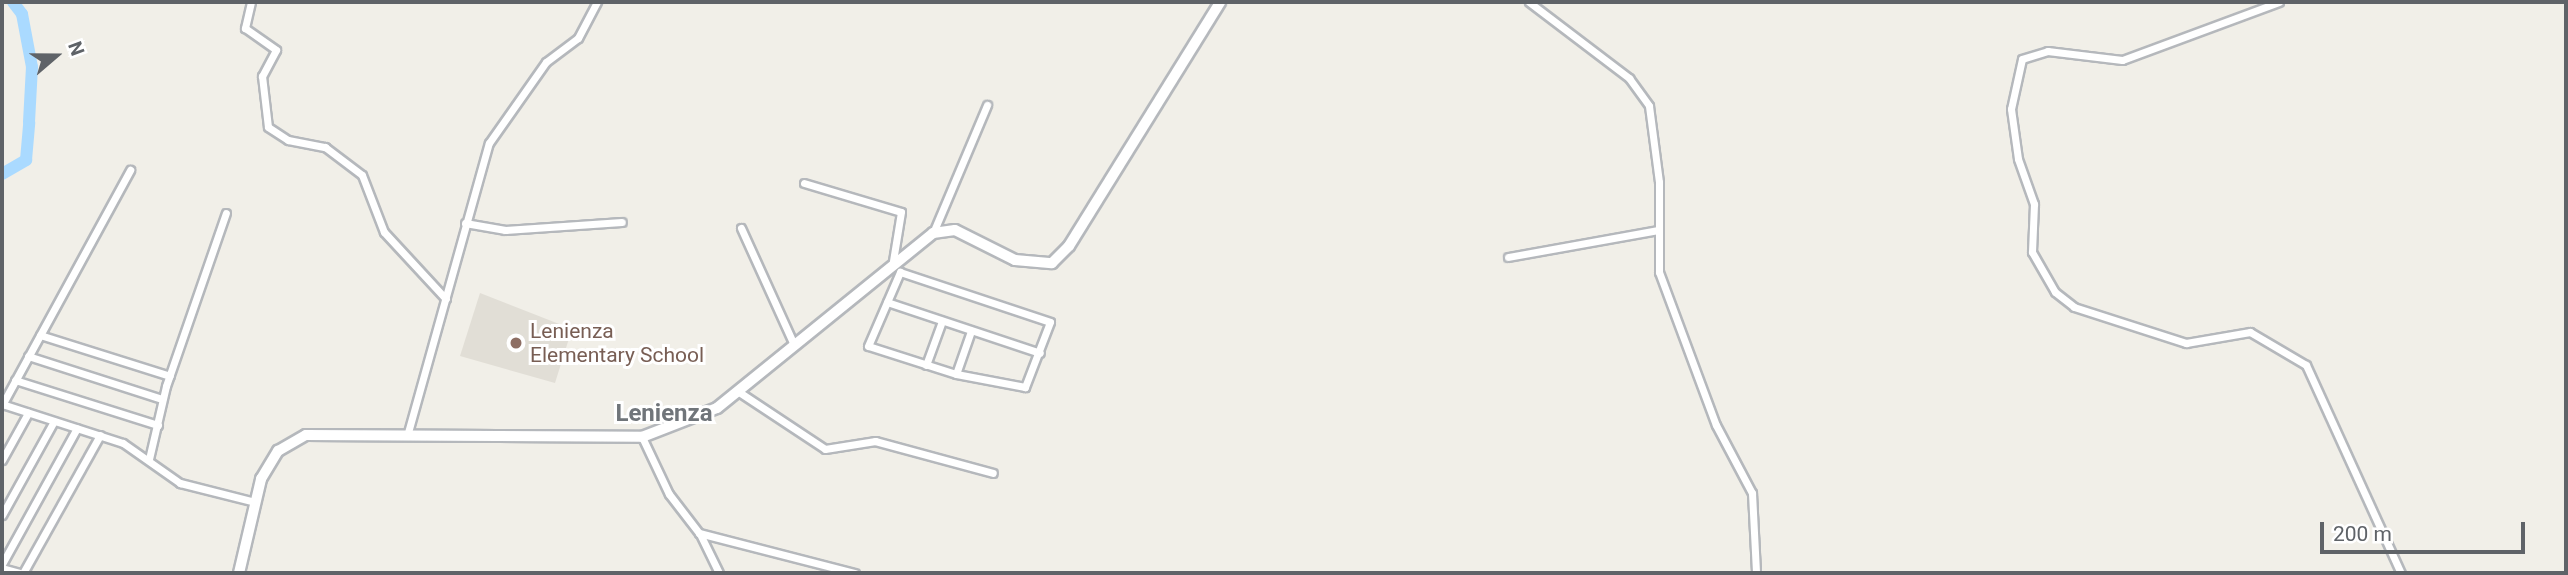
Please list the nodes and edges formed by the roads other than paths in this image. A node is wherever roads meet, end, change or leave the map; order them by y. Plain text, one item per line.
1 (251, 2) edge
2 (597, 2) edge
3 (1220, 2) edge
4 (1529, 2) edge
5 (2279, 2) edge
6 (987, 104) dead end
7 (130, 170) dead end
8 (804, 183) dead end
9 (226, 213) dead end
10 (622, 222) dead end
11 (466, 223) junction
12 (741, 228) dead end
13 (1658, 230) junction
14 (933, 233) junction
15 (1508, 257) dead end
16 (888, 266) junction
17 (899, 276) junction
18 (446, 299) junction
19 (887, 302) junction
20 (942, 321) junction
21 (971, 331) junction
22 (40, 335) junction
23 (794, 345) junction
24 (1040, 353) junction
25 (28, 356) junction
26 (926, 365) junction
27 (957, 374) junction
28 (170, 376) junction
29 (15, 380) junction
30 (739, 392) junction
31 (162, 399) junction
32 (2, 405) edge
33 (28, 413) junction
34 (54, 421) junction
35 (158, 425) junction
36 (77, 428) junction
37 (100, 435) junction
38 (407, 436) junction
39 (642, 437) junction
40 (149, 459) junction
41 (2, 460) edge
42 (993, 473) dead end
43 (255, 502) junction
44 (2, 515) edge
45 (699, 533) junction
46 (2, 566) edge
47 (21, 573) edge
48 (239, 573) edge
49 (719, 573) edge
50 (855, 573) edge
51 (1756, 573) edge
52 (2401, 573) edge

1 - 18 street
2 - 11 street
3 - 14 street
4 - 13 street
5 - 52 street
6 - 14 street
7 - 22 street
8 - 16 street
9 - 28 street
10 - 11 street
11 - 18 street
12 - 23 street
13 - 15 street
13 - 51 street
14 - 16 street
16 - 17 street
16 - 23 street
17 - 19 street
17 - 24 street
18 - 38 street
19 - 20 street
19 - 26 street
20 - 21 street
20 - 26 street
21 - 24 street
21 - 27 street
22 - 25 street
22 - 28 street
23 - 30 street
24 - 27 street
25 - 29 street
25 - 31 street
26 - 27 street
28 - 31 street
29 - 32 street
29 - 35 street
30 - 39 street
30 - 42 street
31 - 35 street
32 - 33 street
33 - 34 street
33 - 41 street
34 - 36 street
34 - 44 street
35 - 40 street
36 - 37 street
36 - 46 street
37 - 40 street
37 - 47 street
38 - 39 street
38 - 43 street
39 - 45 street
40 - 43 street
43 - 48 street
45 - 49 street
45 - 50 street
46 - 47 street

